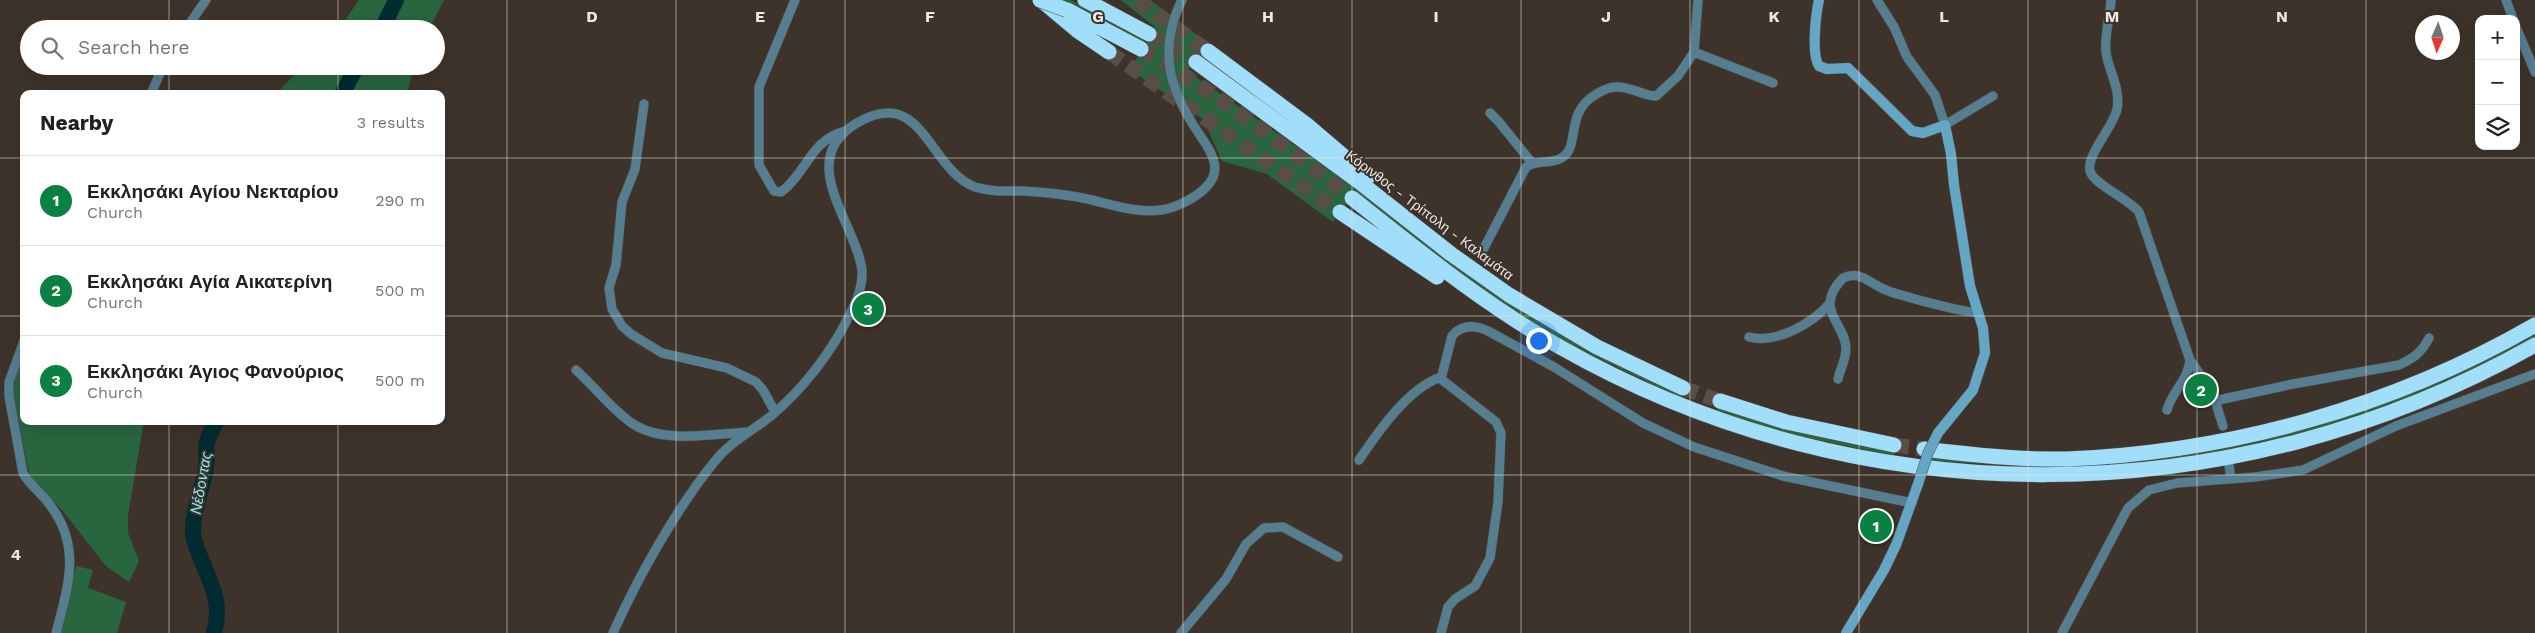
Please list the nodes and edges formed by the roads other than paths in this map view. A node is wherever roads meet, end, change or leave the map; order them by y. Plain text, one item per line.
1 (206, 0) edge
2 (795, 0) edge
3 (1041, 0) edge
4 (1085, 0) edge
5 (1182, 0) edge
6 (1698, 0) edge
7 (1820, 0) edge
8 (1877, 0) edge
9 (2111, 0) edge
10 (2506, 0) edge
11 (2512, 15) edge
12 (192, 20) edge
13 (1149, 34) tunnel mouth
14 (2520, 36) edge
15 (1141, 49) tunnel mouth
16 (1208, 51) tunnel mouth
17 (1109, 52) tunnel mouth
18 (1694, 52) junction
19 (1196, 62) tunnel mouth
20 (2535, 72) edge
21 (159, 75) edge
22 (1773, 83) dead end
23 (153, 90) edge
24 (1993, 96) dead end
25 (644, 104) dead end
26 (1490, 113) dead end
27 (1945, 126) junction
28 (845, 132) junction
29 (1532, 163) junction
30 (1352, 198) tunnel mouth
31 (1340, 212) tunnel mouth
32 (1483, 250) dead end
33 (1509, 295) junction
34 (1830, 303) junction
35 (1978, 312) junction
36 (2535, 325) edge
37 (1530, 329) junction
38 (1749, 337) dead end
39 (2429, 338) dead end
40 (2535, 345) edge
41 (20, 352) edge
42 (2190, 360) junction
43 (576, 370) dead end
44 (2535, 374) edge
45 (1440, 377) junction
46 (1838, 380) dead end
47 (1683, 388) tunnel mouth
48 (1720, 401) tunnel mouth
49 (2214, 401) junction
50 (2167, 410) dead end
51 (775, 412) junction
52 (2223, 426) dead end
53 (748, 432) junction
54 (1894, 445) tunnel mouth
55 (1924, 449) tunnel mouth
56 (1359, 460) dead end
57 (2229, 465) dead end
58 (2231, 479) junction
59 (1912, 504) junction
60 (1338, 557) dead end
61 (56, 633) edge
62 (613, 633) edge
63 (1181, 633) edge
64 (1441, 633) edge
65 (1846, 633) edge
66 (2062, 633) edge

1 - 12 street
2 - 28 street
3 - 15 highway, bridge
3 - 17 highway
4 - 13 highway
5 - 28 street
6 - 18 street
7 - 27 street
8 - 27 street
9 - 42 street
10 - 11 street
14 - 20 street
16 - 33 highway
18 - 22 street
18 - 29 street
19 - 33 highway, Κόρινθος - Τρίπολη - Καλαμάτα
21 - 23 street
24 - 27 street
25 - 51 street
26 - 29 street
27 - 35 street
28 - 51 street
29 - 32 street
30 - 37 highway
31 - 37 highway
33 - 47 highway, Κόρινθος - Τρίπολη - Καλαμάτα
34 - 35 street
34 - 38 street
34 - 46 street
35 - 59 street, bridge
36 - 55 highway
37 - 40 highway
39 - 49 street
41 - 61 street
42 - 49 street
42 - 50 street
43 - 53 street
44 - 58 street
45 - 56 street
45 - 59 street
45 - 64 street
48 - 54 highway
49 - 52 street
51 - 53 street
53 - 62 street
57 - 58 street
58 - 66 street
59 - 65 street
60 - 63 street

